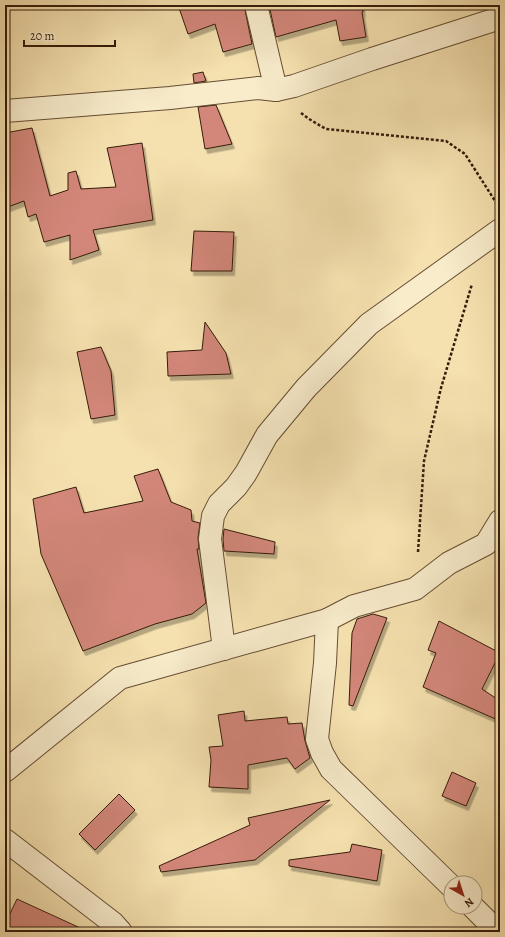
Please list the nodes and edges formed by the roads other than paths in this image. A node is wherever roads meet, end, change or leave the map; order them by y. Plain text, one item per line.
1 (256, 5) edge
2 (500, 18) edge
3 (276, 90) junction
4 (5, 111) edge
5 (492, 236) edge
6 (500, 521) edge
7 (327, 620) junction
8 (224, 649) junction
9 (5, 771) edge
10 (5, 840) edge
11 (443, 878) edge
12 (481, 915) edge
13 (121, 932) edge
14 (498, 932) edge

1 - 3 street
2 - 3 street
3 - 4 street
5 - 8 street
6 - 7 street
7 - 8 street
7 - 11 street
8 - 9 street
10 - 13 street
12 - 14 street

